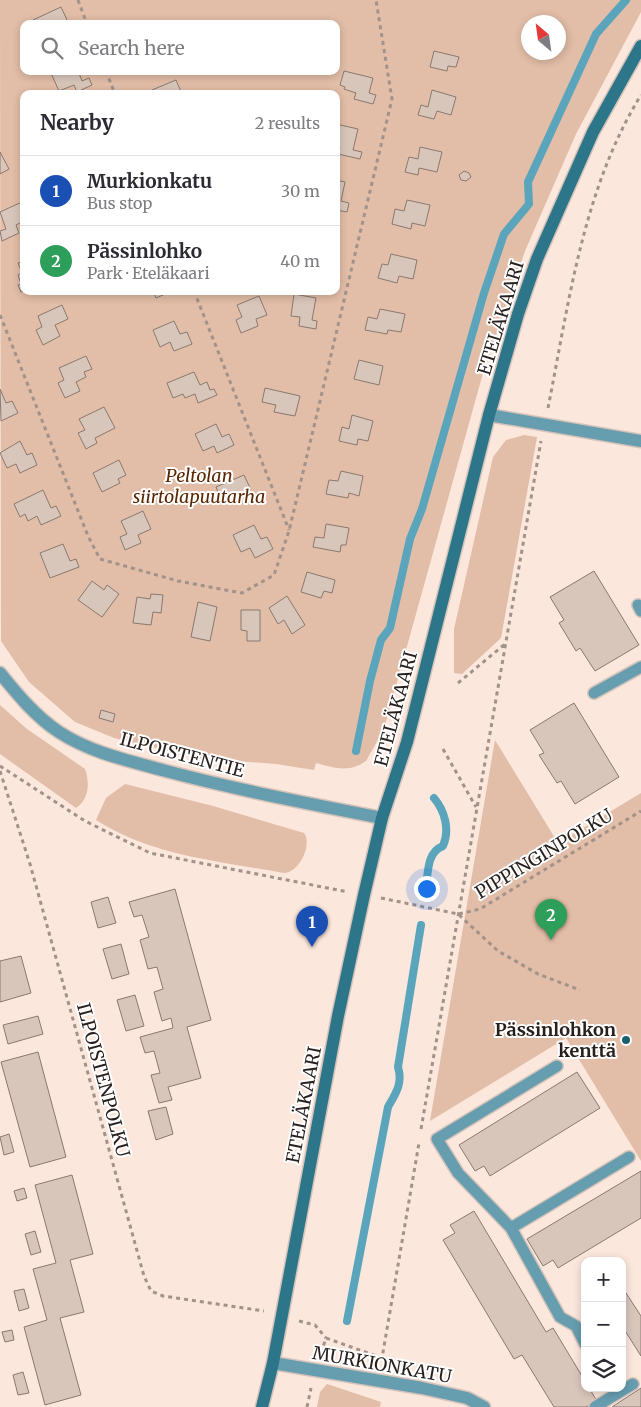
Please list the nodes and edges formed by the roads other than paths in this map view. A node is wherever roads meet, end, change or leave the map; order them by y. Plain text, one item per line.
1 (641, 46) edge
2 (489, 415) junction
3 (641, 441) edge
4 (641, 666) edge
5 (0, 673) edge
6 (594, 693) dead end
7 (382, 818) junction
8 (558, 1066) dead end
9 (629, 1157) dead end
10 (511, 1228) junction
11 (581, 1336) edge
12 (273, 1364) junction
13 (632, 1384) dead end
14 (626, 1386) edge
15 (609, 1392) edge
16 (262, 1407) edge
17 (484, 1407) edge
18 (595, 1407) edge

1 - 2 main road, ETELÄKAARI
2 - 3 street
2 - 7 main road, ETELÄKAARI
4 - 6 lane
5 - 7 street, ILPOISTENTIE
7 - 12 main road, ETELÄKAARI
8 - 10 lane
9 - 10 lane
10 - 11 lane
12 - 16 main road, ETELÄKAARI
12 - 17 street, MURKIONKATU
13 - 14 lane
15 - 18 lane

